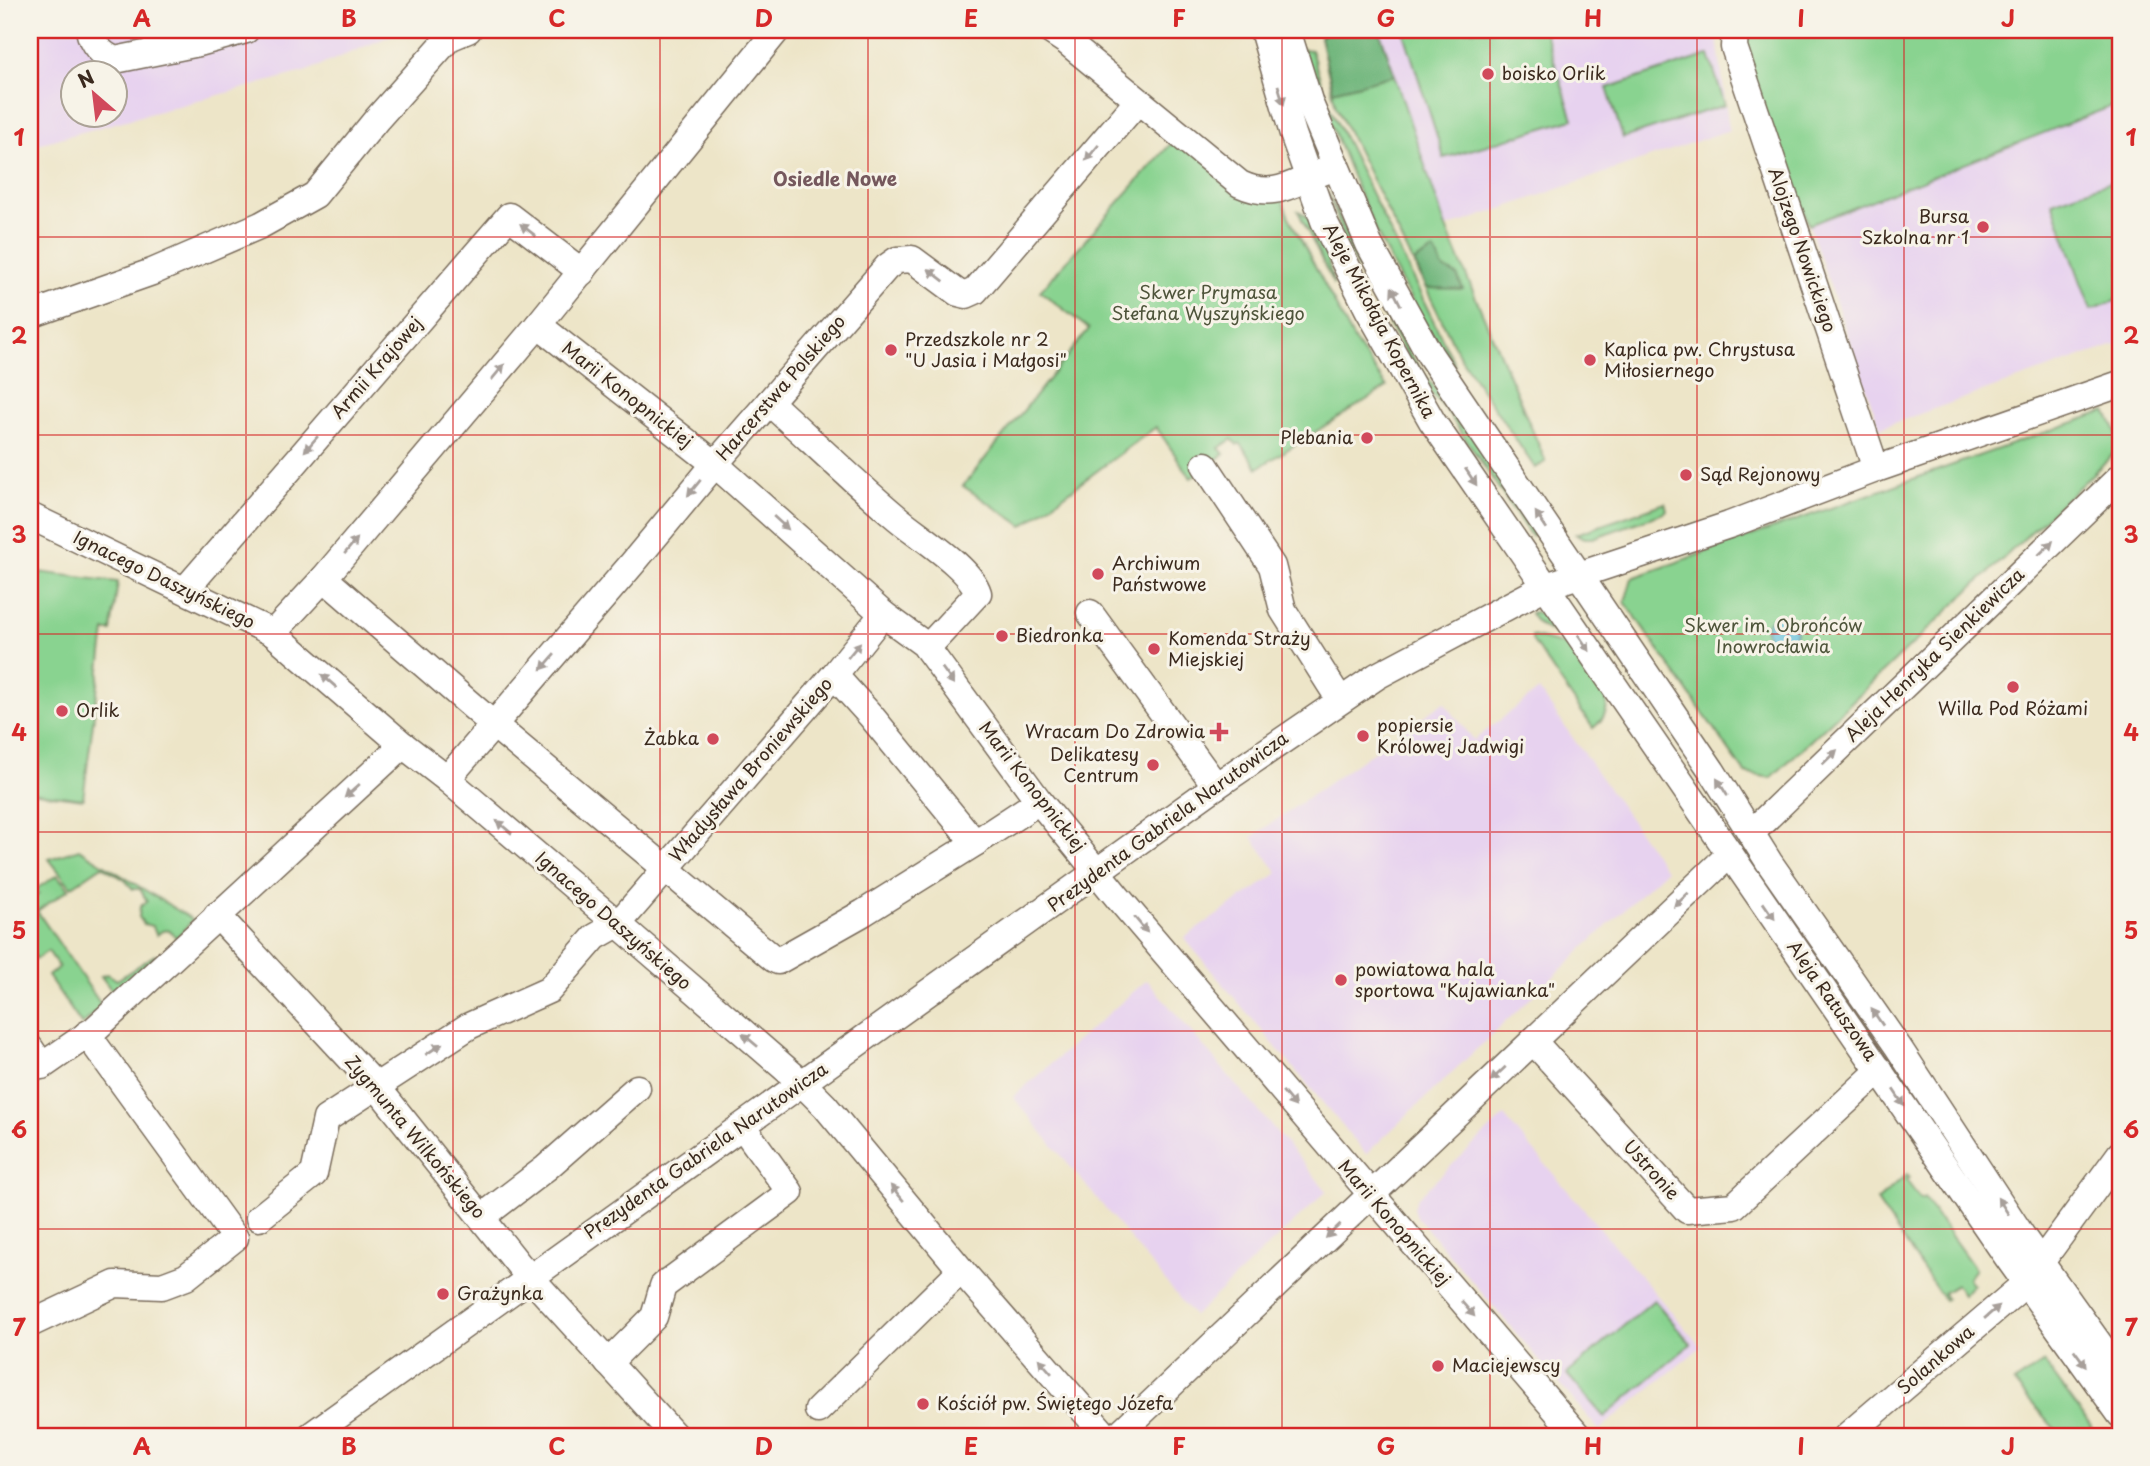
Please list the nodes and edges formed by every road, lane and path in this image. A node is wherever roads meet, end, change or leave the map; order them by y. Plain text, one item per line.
1 (89, 30) edge
2 (246, 30) edge
3 (468, 30) edge
4 (777, 30) edge
5 (1263, 30) edge
6 (1287, 30) edge
7 (1735, 30) edge
8 (1065, 34) edge
9 (1137, 102) junction
10 (1337, 167) junction
11 (1309, 177) junction
12 (582, 272) junction
13 (30, 315) edge
14 (538, 325) junction
15 (2120, 384) edge
16 (769, 402) junction
17 (715, 464) junction
18 (1205, 465) dead end
19 (1876, 469) junction
20 (2120, 477) edge
21 (30, 516) edge
22 (1580, 577) junction
23 (324, 578) junction
24 (1546, 586) junction
25 (185, 590) junction
26 (1090, 613) dead end
27 (883, 614) junction
28 (273, 633) junction
29 (928, 648) junction
30 (834, 675) junction
31 (1340, 700) junction
32 (494, 725) junction
33 (402, 745) junction
34 (447, 779) junction
35 (1216, 786) junction
36 (1039, 801) junction
37 (1751, 833) junction
38 (975, 843) junction
39 (1730, 854) junction
40 (665, 868) junction
41 (1098, 873) junction
42 (217, 915) junction
43 (618, 924) junction
44 (88, 1034) junction
45 (1533, 1041) junction
46 (36, 1057) edge
47 (1880, 1070) junction
48 (803, 1083) junction
49 (377, 1087) junction
50 (638, 1088) dead end
51 (743, 1127) junction
52 (2120, 1154) edge
53 (1371, 1195) junction
54 (482, 1217) junction
55 (259, 1218) dead end
56 (961, 1270) junction
57 (2034, 1273) junction
58 (531, 1278) junction
59 (30, 1324) edge
60 (608, 1363) junction
61 (2120, 1374) edge
62 (818, 1410) dead end
63 (2120, 1414) edge
64 (310, 1436) edge
65 (676, 1436) edge
66 (1106, 1436) edge
67 (1117, 1436) edge
68 (1578, 1436) edge
69 (1847, 1436) edge

1 - 2 street
3 - 13 street
4 - 12 street
5 -> 11 street, Aleje Mikołaja Kopernika
6 - 10 street, Aleje Mikołaja Kopernika
7 - 19 street, Alojzego Nowickiego
8 - 9 street
9 - 11 street
9 -> 16 street, Harcerstwa Polskiego
10 - 11 street
22 -> 10 street, Aleje Mikołaja Kopernika
11 -> 24 street, Aleje Mikołaja Kopernika
12 - 14 street
12 -> 25 street, Armii Krajowej
14 - 17 street, Marii Konopnickiej
23 -> 14 street
15 - 19 street, Prezydenta Gabriela Narutowicza
16 - 17 street, Harcerstwa Polskiego
16 - 29 street
17 -> 27 street, Marii Konopnickiej
17 -> 32 street, Harcerstwa Polskiego
18 - 31 street
19 - 22 street, Prezydenta Gabriela Narutowicza
37 -> 20 street, Aleja Henryka Sienkiewicza
21 - 25 street, Ignacego Daszyńskiego
22 - 24 street, Prezydenta Gabriela Narutowicza
37 -> 22 street, Aleja Ratuszowa
23 - 28 street
23 - 32 street
24 - 31 street, Prezydenta Gabriela Narutowicza
24 -> 39 street, Aleja Ratuszowa
25 - 28 street, Ignacego Daszyńskiego
26 - 35 street
27 - 29 street, Marii Konopnickiej
30 -> 27 street, Władysława Broniewskiego
33 -> 28 street, Ignacego Daszyńskiego
29 -> 36 street, Marii Konopnickiej
30 - 38 street
30 - 40 street, Władysława Broniewskiego
31 - 35 street, Prezydenta Gabriela Narutowicza
32 - 34 street, Harcerstwa Polskiego
32 - 40 street
33 - 34 street, Ignacego Daszyńskiego
33 -> 42 street
43 -> 34 street, Ignacego Daszyńskiego
35 - 41 street, Prezydenta Gabriela Narutowicza
36 - 38 street
36 - 41 street, Marii Konopnickiej
57 -> 37 street, Aleja Ratuszowa
38 - 40 street
39 -> 45 street
39 -> 47 street, Aleja Ratuszowa
40 - 43 street, Władysława Broniewskiego
41 - 48 street, Prezydenta Gabriela Narutowicza
41 -> 53 street, Marii Konopnickiej
42 - 44 street
42 - 49 street, Zygmunta Wilkońskiego
48 -> 43 street, Ignacego Daszyńskiego
49 -> 43 street, Władysława Broniewskiego
44 - 46 street
44 - 59 street
45 - 47 street, Ustronie
45 -> 53 street
47 -> 57 street, Aleja Ratuszowa
48 - 51 street, Prezydenta Gabriela Narutowicza
56 -> 48 street, Ignacego Daszyńskiego
49 - 54 street, Zygmunta Wilkońskiego
49 - 55 street, Władysława Broniewskiego
50 - 54 street
51 - 58 street, Prezydenta Gabriela Narutowicza
51 - 60 street
52 - 57 street, Solankowa
53 -> 67 street
53 -> 68 street, Marii Konopnickiej
54 - 58 street, Zygmunta Wilkońskiego
56 - 62 street
66 -> 56 street, Ignacego Daszyńskiego
57 - 61 street, Aleja Ratuszowa
57 -> 63 street, Aleja Ratuszowa
69 -> 57 street, Solankowa
58 - 60 street, Zygmunta Wilkońskiego
58 - 64 street, Prezydenta Gabriela Narutowicza
60 - 65 street, Zygmunta Wilkońskiego

